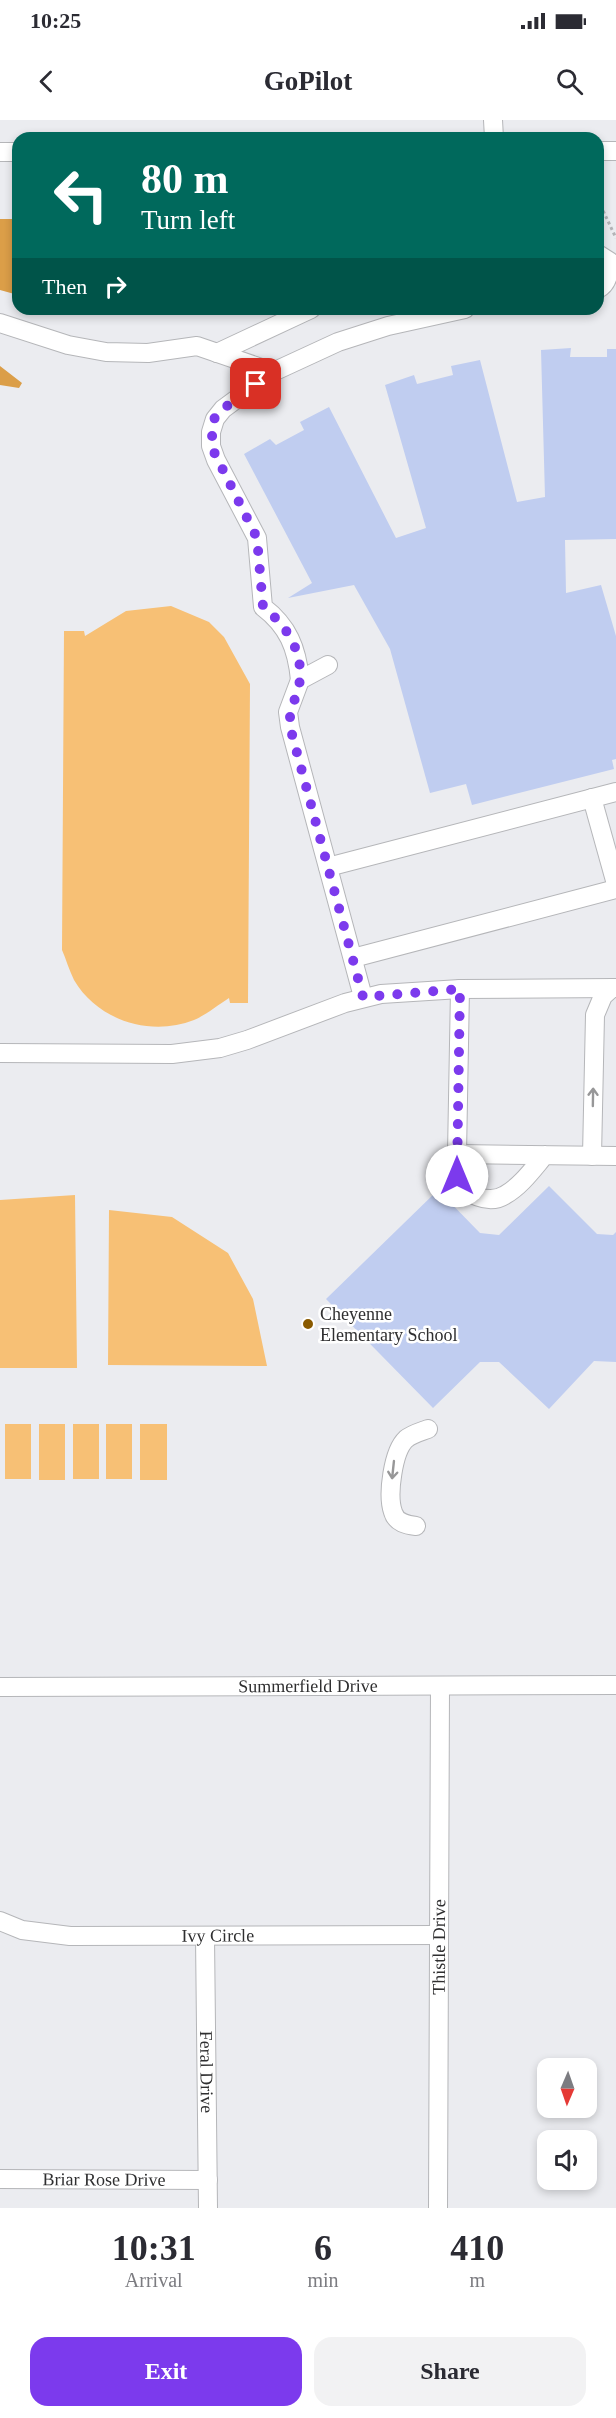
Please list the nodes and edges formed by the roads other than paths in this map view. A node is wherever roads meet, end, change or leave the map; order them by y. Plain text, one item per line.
1 (604, 258) edge
2 (604, 286) edge
3 (298, 315) edge
4 (438, 315) edge
5 (0, 323) edge
6 (217, 353) junction
7 (273, 372) junction
8 (328, 665) dead end
9 (300, 680) junction
10 (616, 792) edge
11 (592, 798) junction
12 (328, 867) junction
13 (616, 884) edge
14 (616, 890) edge
15 (352, 958) junction
16 (614, 988) edge
17 (460, 989) junction
18 (363, 997) junction
19 (0, 1053) edge
20 (457, 1154) junction
21 (545, 1155) junction
22 (592, 1156) junction
23 (616, 1156) edge
24 (428, 1429) dead end
25 (416, 1526) dead end
26 (616, 1685) edge
27 (440, 1686) junction
28 (0, 1688) edge
29 (0, 1921) edge
30 (439, 1935) junction
31 (205, 1937) junction
32 (0, 2179) edge
33 (208, 2180) junction
34 (208, 2208) edge
35 (438, 2208) edge

1 - 2 street
3 - 6 street
4 - 7 street
5 - 6 street
6 - 7 street
7 - 9 street
8 - 9 street
9 - 12 street
10 - 11 street
11 - 12 street
11 - 13 street
12 - 15 street
14 - 15 street
15 - 18 street
16 - 17 street
22 -> 16 street
17 - 18 street
17 - 20 street
18 - 19 street
20 - 21 street
20 - 21 street
21 - 22 street
22 - 23 street
24 -> 25 street
26 - 27 street, Summerfield Drive
27 - 28 street, Summerfield Drive
27 - 30 street, Thistle Drive
29 - 31 street, Ivy Circle
30 - 31 street, Ivy Circle
30 - 35 street, Thistle Drive
31 - 33 street, Feral Drive
32 - 33 street, Briar Rose Drive
33 - 34 street, Feral Drive

